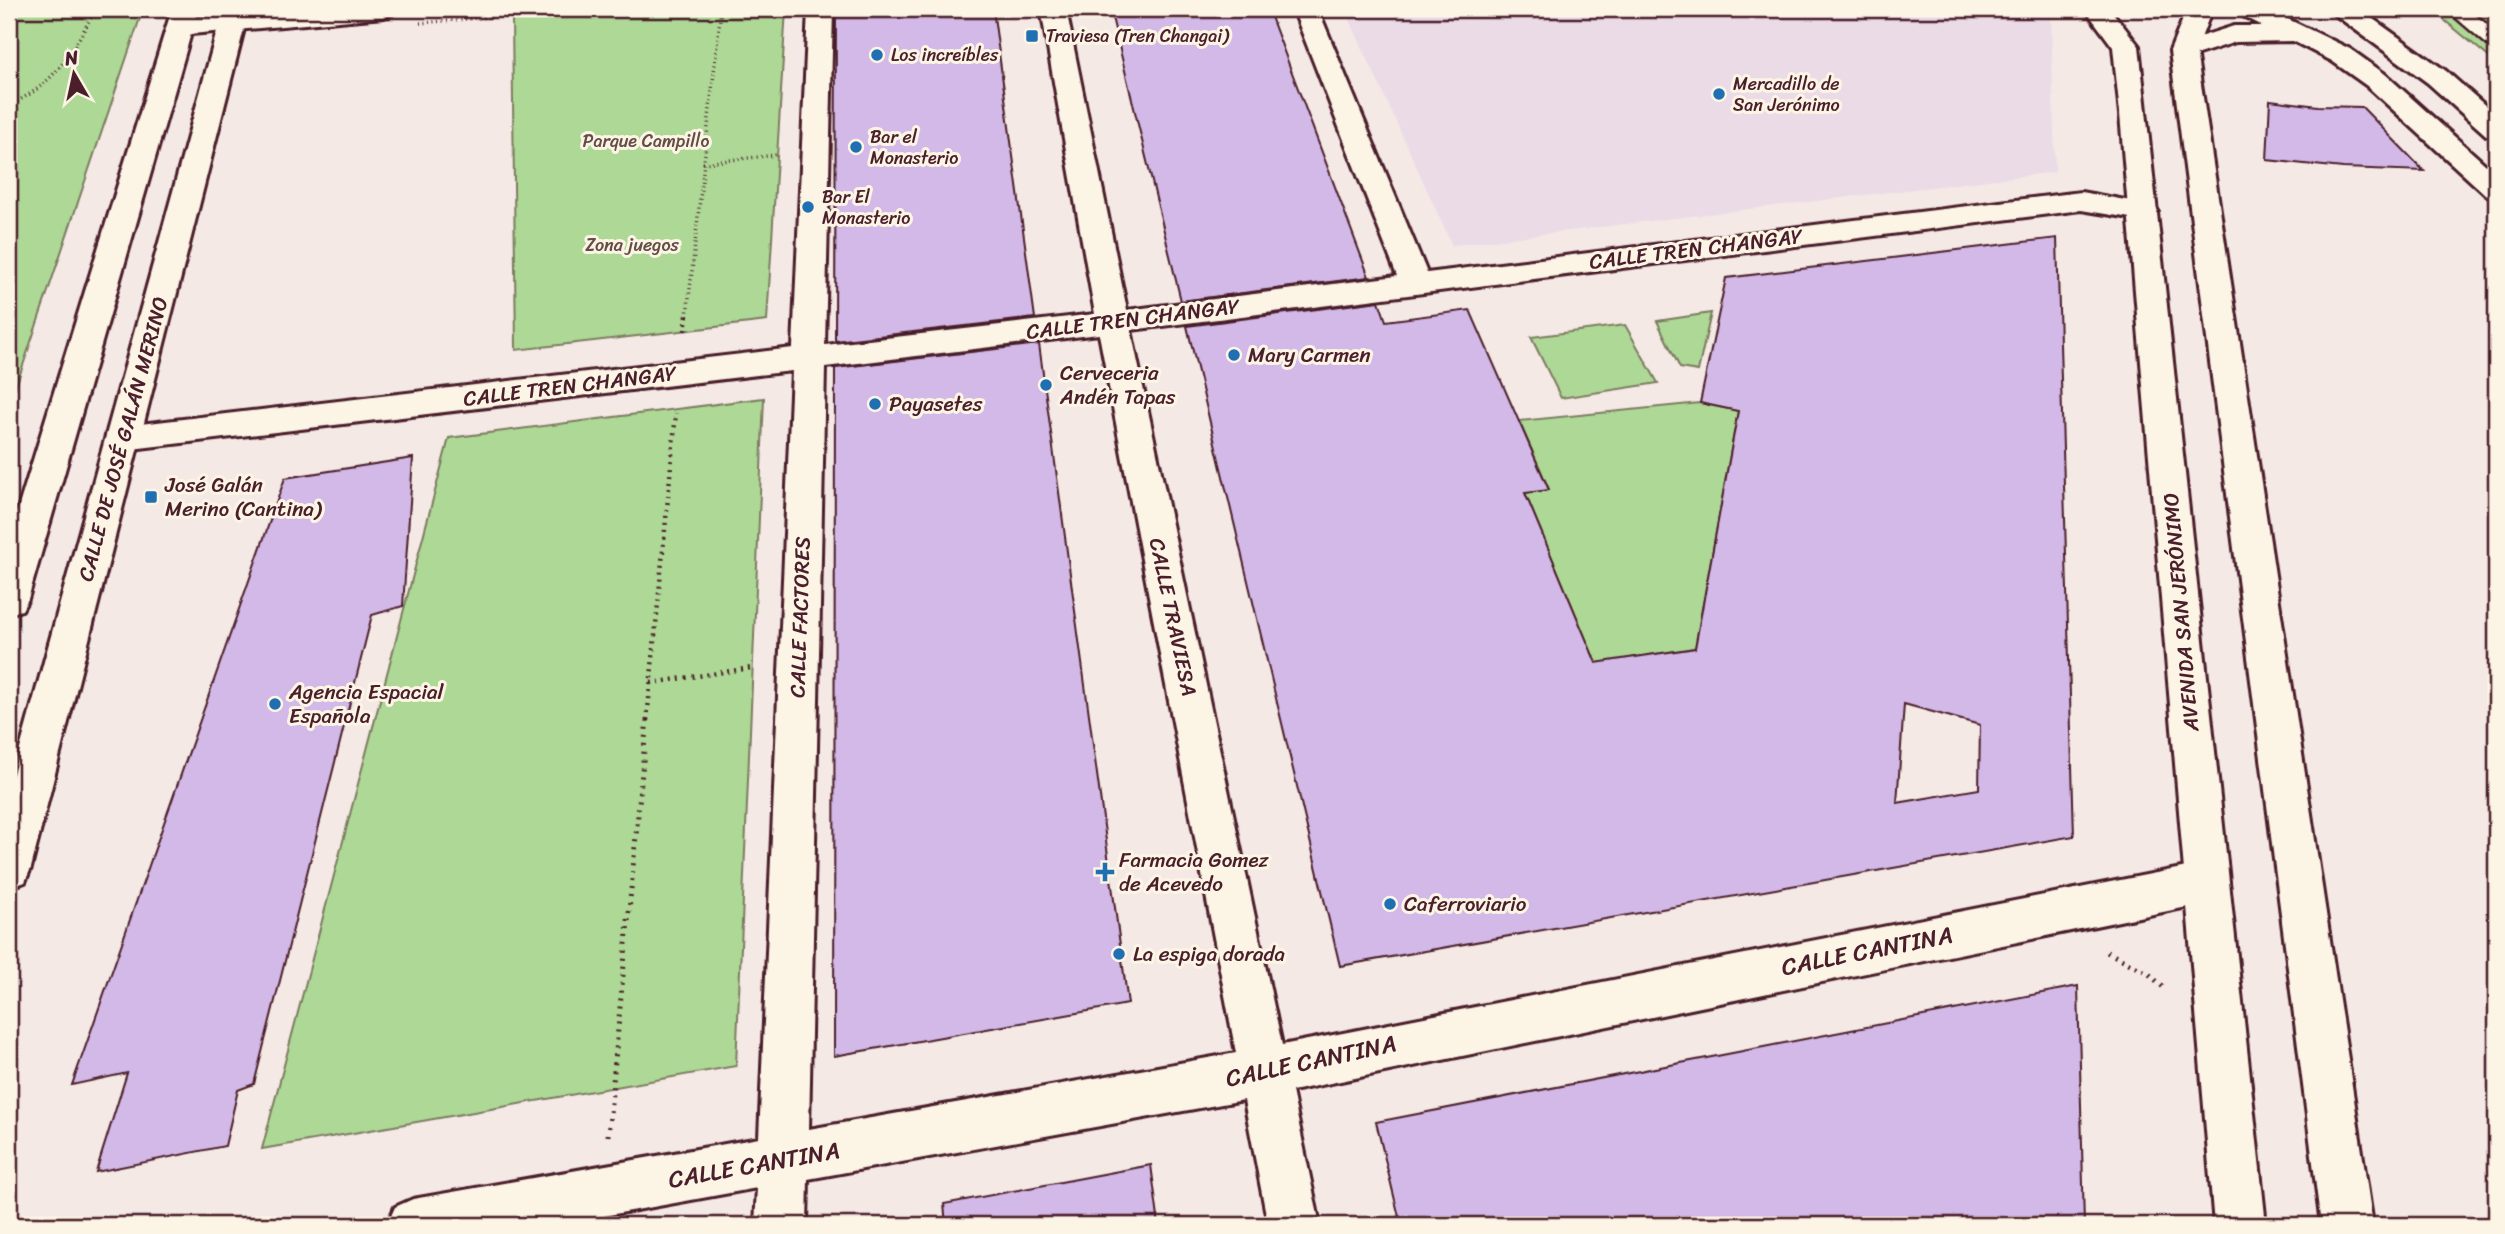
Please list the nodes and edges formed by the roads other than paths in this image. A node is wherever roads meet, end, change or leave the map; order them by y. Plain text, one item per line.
1 (384, 9) edge
2 (820, 9) edge
3 (1053, 9) edge
4 (1305, 9) edge
5 (2097, 9) edge
6 (2199, 9) edge
7 (2248, 9) edge
8 (2343, 9) edge
9 (2456, 9) edge
10 (234, 16) edge
11 (183, 18) edge
12 (2304, 35) junction
13 (2496, 42) edge
14 (2183, 51) junction
15 (2496, 129) edge
16 (2496, 189) edge
17 (2143, 211) junction
18 (1416, 284) junction
19 (1113, 322) junction
20 (810, 358) junction
21 (123, 438) junction
22 (9, 599) edge
23 (9, 869) edge
24 (2207, 883) junction
25 (1265, 1072) junction
26 (783, 1160) junction
27 (413, 1225) edge
28 (781, 1225) edge
29 (1294, 1225) edge
30 (2240, 1225) edge
31 (2347, 1225) edge

1 - 10 street
2 - 20 street, CALLE FACTORES
3 - 19 street, CALLE TRAVIESA
4 - 18 street
5 - 17 street, AVENIDA SAN JERÓNIMO
6 - 14 street
7 - 12 street
8 - 15 street
9 - 13 lane
10 - 11 street
10 - 21 street, CALLE DE JOSÉ GALÁN MERINO
11 - 22 street
12 - 14 street
12 - 16 street
14 - 31 street
17 - 18 street, CALLE TREN CHANGAY
17 - 24 street, AVENIDA SAN JERÓNIMO
18 - 19 street, CALLE TREN CHANGAY
19 - 20 street, CALLE TREN CHANGAY
19 - 25 street, CALLE TRAVIESA
20 - 21 street, CALLE TREN CHANGAY
20 - 26 street, CALLE FACTORES
21 - 23 street, CALLE DE JOSÉ GALÁN MERINO
24 - 25 street, CALLE CANTINA
24 - 30 street, AVENIDA SAN JERÓNIMO
25 - 26 street, CALLE CANTINA
25 - 29 street, CALLE TRAVIESA
26 - 27 street, CALLE CANTINA
26 - 28 street, CALLE FACTORES

